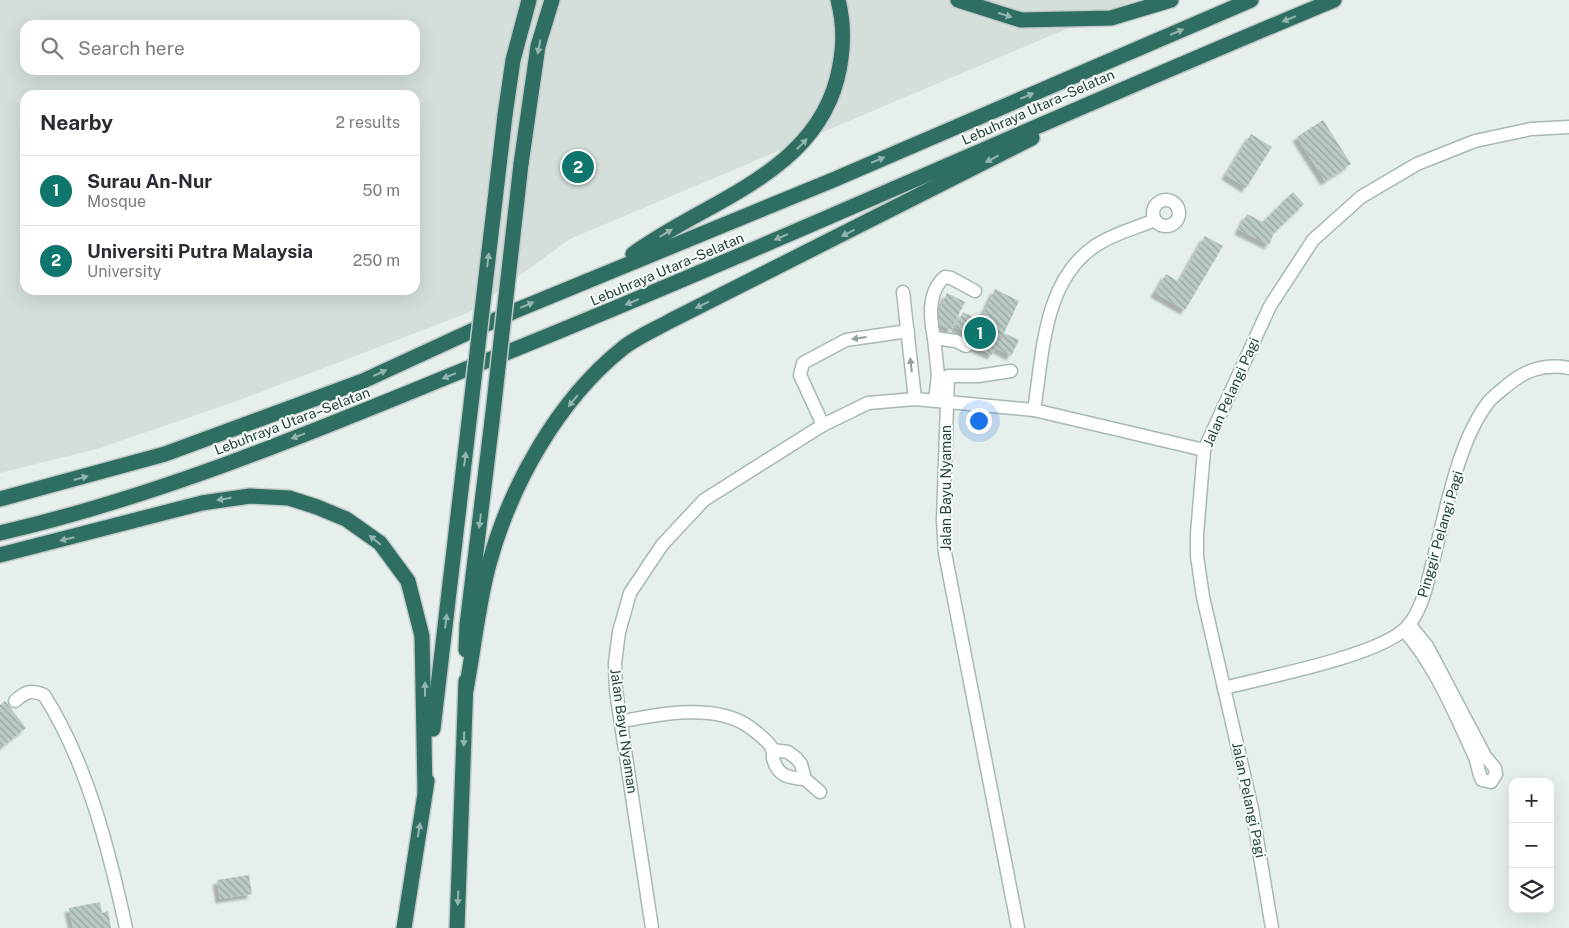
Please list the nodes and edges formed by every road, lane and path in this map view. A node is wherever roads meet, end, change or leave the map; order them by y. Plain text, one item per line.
1 (529, 0) edge
2 (552, 0) edge
3 (838, 0) edge
4 (958, 0) edge
5 (1171, 0) edge
6 (1251, 0) edge
7 (1334, 0) edge
8 (1143, 79) junction
9 (1569, 127) edge
10 (1155, 220) dead end
11 (611, 270) junction
12 (975, 291) dead end
13 (903, 292) dead end
14 (908, 331) junction
15 (934, 338) junction
16 (966, 346) dead end
17 (1569, 368) edge
18 (1011, 371) dead end
19 (943, 375) junction
20 (915, 399) junction
21 (941, 401) junction
22 (1034, 410) junction
23 (823, 425) junction
24 (1204, 450) junction
25 (0, 499) edge
26 (0, 533) edge
27 (0, 555) edge
28 (1407, 627) junction
29 (1224, 688) junction
30 (466, 690) junction
31 (15, 701) dead end
32 (623, 721) junction
33 (772, 750) junction
34 (805, 779) junction
35 (426, 791) junction
36 (820, 792) dead end
37 (126, 928) edge
38 (404, 928) edge
39 (457, 928) edge
40 (652, 928) edge
41 (1018, 928) edge
42 (1272, 928) edge

35 -> 1 highway, bridge
2 -> 30 highway, bridge
11 -> 3 highway
4 -> 5 highway
11 -> 6 highway, Lebuhraya Utara–Selatan
7 -> 8 highway, Lebuhraya Utara–Selatan
8 -> 26 highway, Lebuhraya Utara–Selatan
8 -> 30 highway
9 - 24 street, Jalan Pelangi Pagi
10 - 22 street
25 -> 11 highway, Lebuhraya Utara–Selatan
12 - 15 street
13 - 14 street
20 -> 14 street
14 -> 23 street
15 - 16 street
15 - 19 street
17 - 28 street, Pinggir Pelangi Pagi
18 - 19 street
19 - 21 street
20 - 21 street, Jalan Bayu Nyaman
20 - 23 street, Jalan Bayu Nyaman
21 - 22 street, Jalan Bayu Nyaman
21 - 41 street, Jalan Bayu Nyaman
22 - 24 street, Jalan Bayu Nyaman
23 - 32 street, Jalan Bayu Nyaman
24 - 29 street, Jalan Pelangi Pagi
35 -> 27 highway
28 - 28 street
28 - 29 street
29 - 42 street, Jalan Pelangi Pagi
30 -> 39 highway
31 - 37 street
32 - 33 street
32 - 40 street, Jalan Bayu Nyaman
33 - 34 street
33 - 34 street
34 - 36 street
38 -> 35 highway

